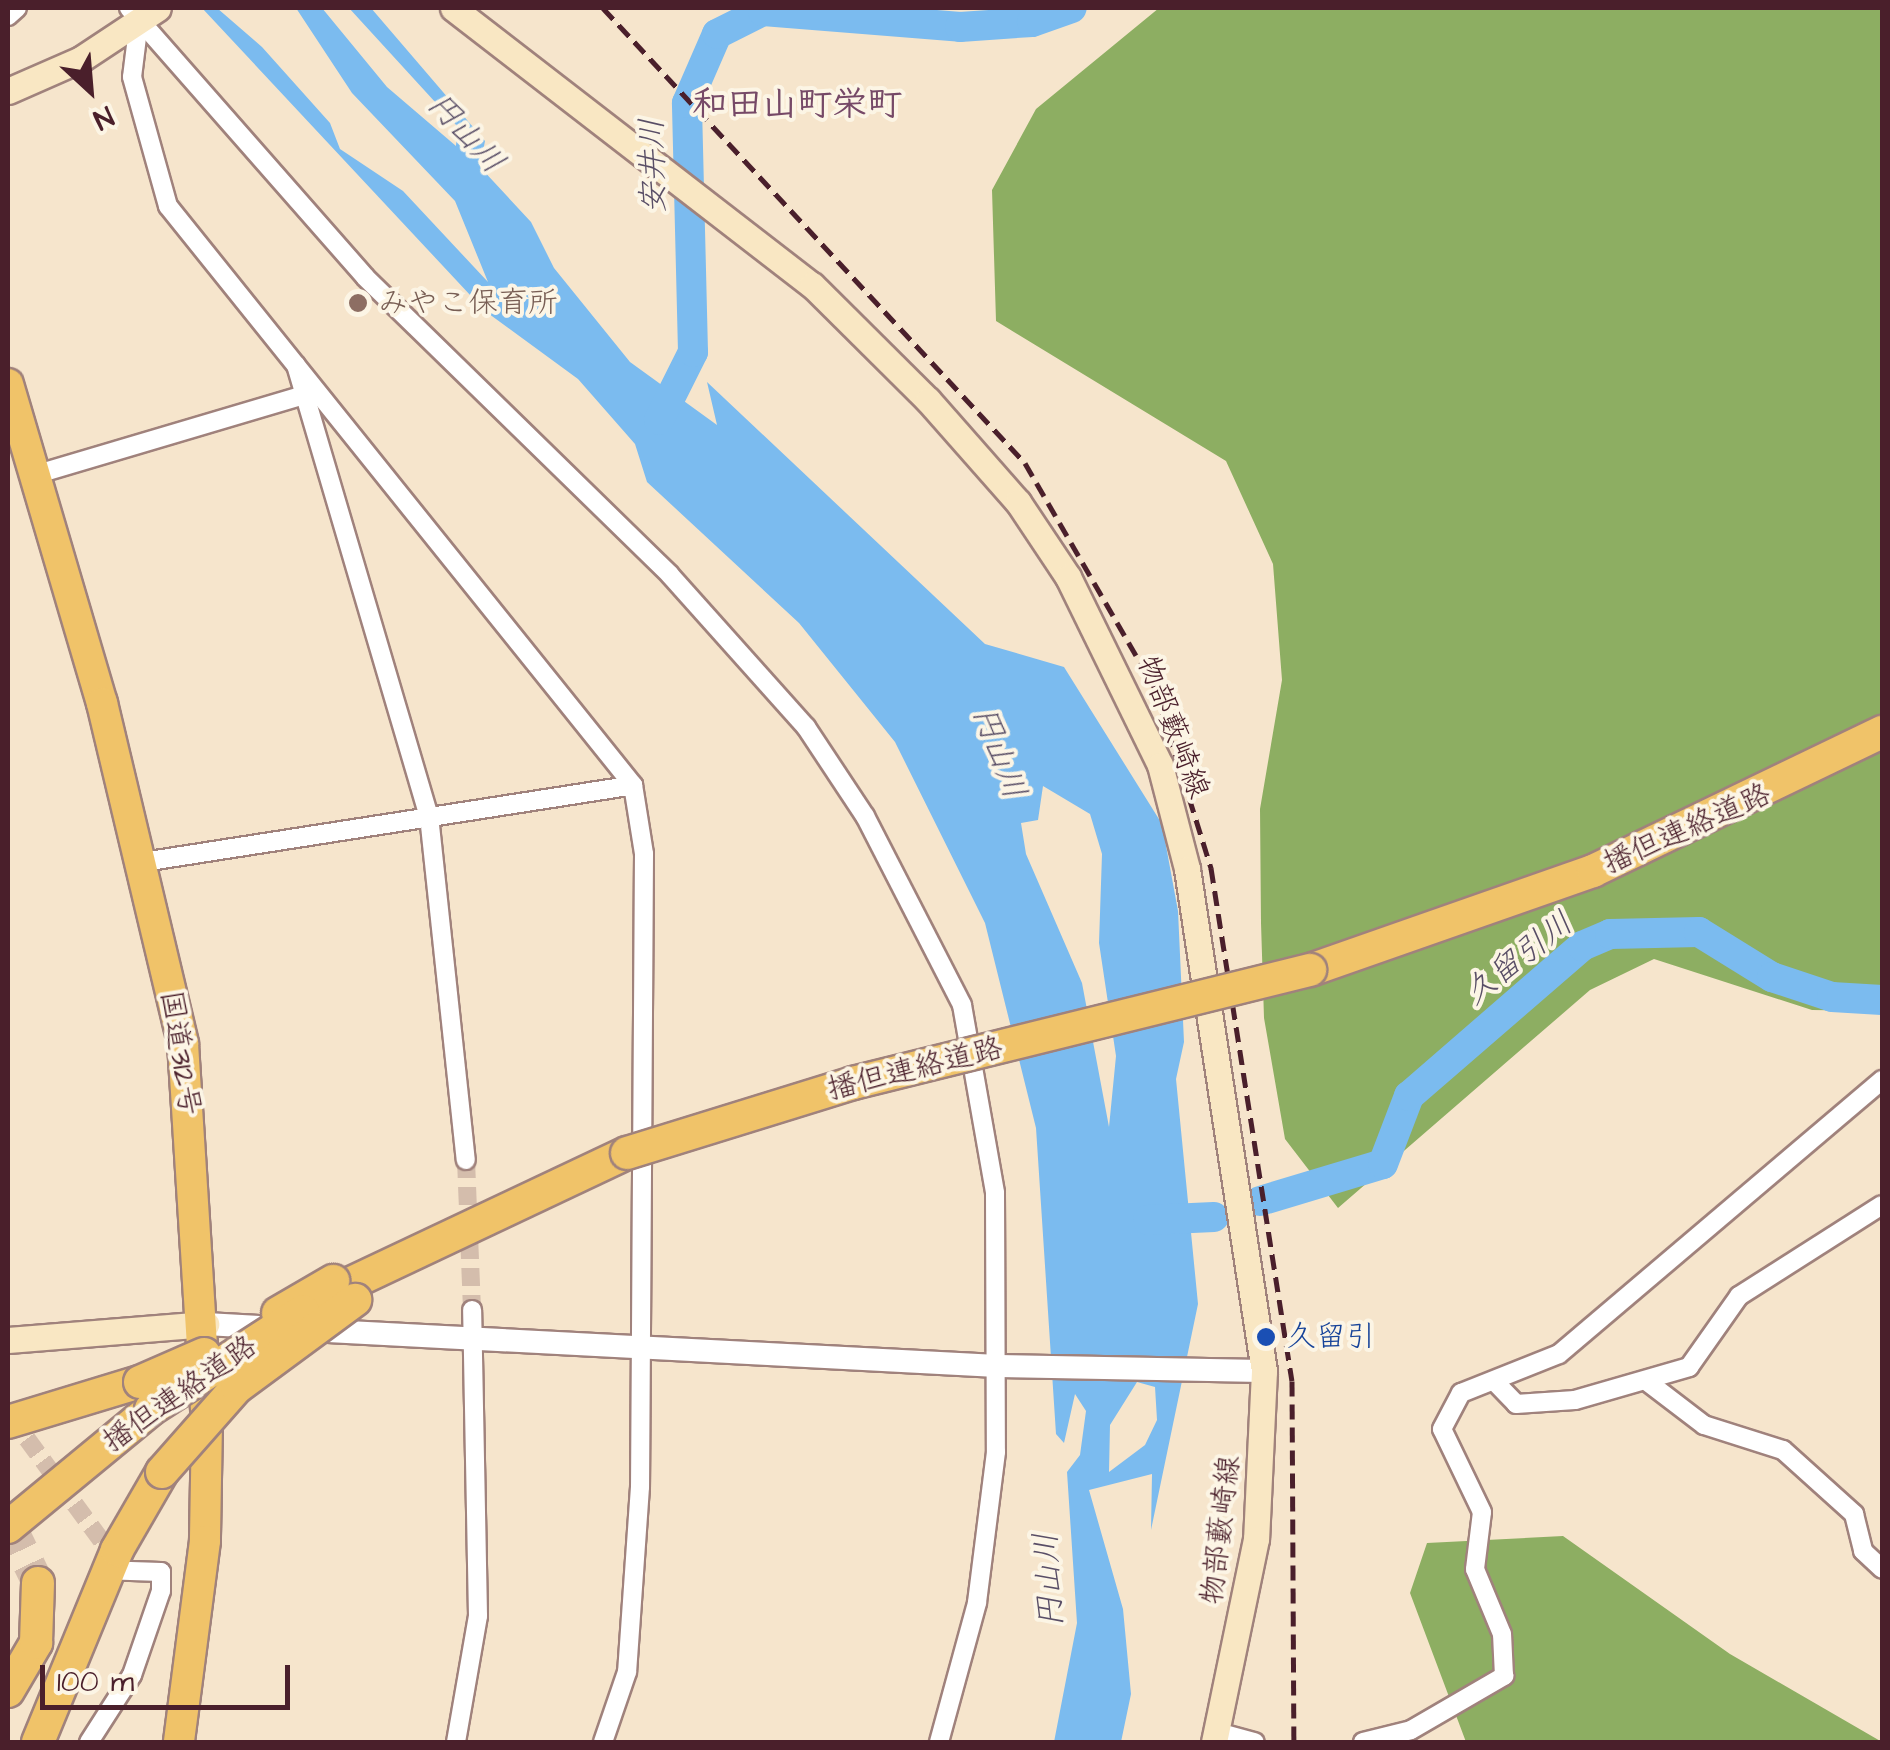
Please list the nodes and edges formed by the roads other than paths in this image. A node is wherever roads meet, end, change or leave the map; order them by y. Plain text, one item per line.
1 (17, 8) edge
2 (453, 8) edge
3 (144, 12) edge
4 (8, 16) edge
5 (8, 90) edge
6 (295, 359) junction
7 (8, 384) edge
8 (304, 395) junction
9 (34, 475) junction
10 (1882, 732) edge
11 (633, 785) junction
12 (429, 816) junction
13 (144, 862) junction
14 (1880, 1086) edge
15 (466, 1160) tunnel mouth
16 (1882, 1205) edge
17 (343, 1290) junction
18 (472, 1310) tunnel mouth
19 (206, 1324) junction
20 (473, 1339) junction
21 (8, 1340) edge
22 (644, 1349) junction
23 (1006, 1367) junction
24 (1264, 1370) junction
25 (1649, 1382) junction
26 (1496, 1383) junction
27 (146, 1396) junction
28 (8, 1422) edge
29 (8, 1527) edge
30 (1882, 1569) edge
31 (123, 1571) tunnel mouth
32 (38, 1583) tunnel mouth
33 (8, 1691) edge
34 (1410, 1736) edge
35 (1215, 1737) edge
36 (38, 1742) edge
37 (88, 1742) edge
38 (178, 1742) edge
39 (456, 1742) edge
40 (603, 1742) edge
41 (939, 1742) edge
42 (1254, 1742) edge
43 (1363, 1742) edge

1 - 4 street
2 - 24 main road, 物部藪崎線
3 - 5 main road
3 - 6 street
3 - 23 street
6 - 8 street
6 - 11 street
7 - 9 highway, 国道312号
8 - 9 street
8 - 12 street
9 - 13 highway, 国道312号
10 - 17 highway, 播但連絡道路, bridge
11 - 12 street
11 - 22 street
12 - 13 street
12 - 15 street
13 - 19 highway, 国道312号
14 - 26 street
16 - 25 street
17 - 27 highway, 播但連絡道路, bridge
17 - 36 highway, bridge
18 - 20 street
19 - 20 street
19 - 21 main road
19 - 38 highway, 国道312号
20 - 22 street
20 - 39 street
22 - 23 street
22 - 40 street
23 - 24 street
23 - 41 street
24 - 35 main road, 物部藪崎線
25 - 26 street
25 - 30 street
26 - 34 street
27 - 28 highway
27 - 29 highway, 播但連絡道路
31 - 37 street
32 - 33 highway
34 - 43 street
35 - 42 street

